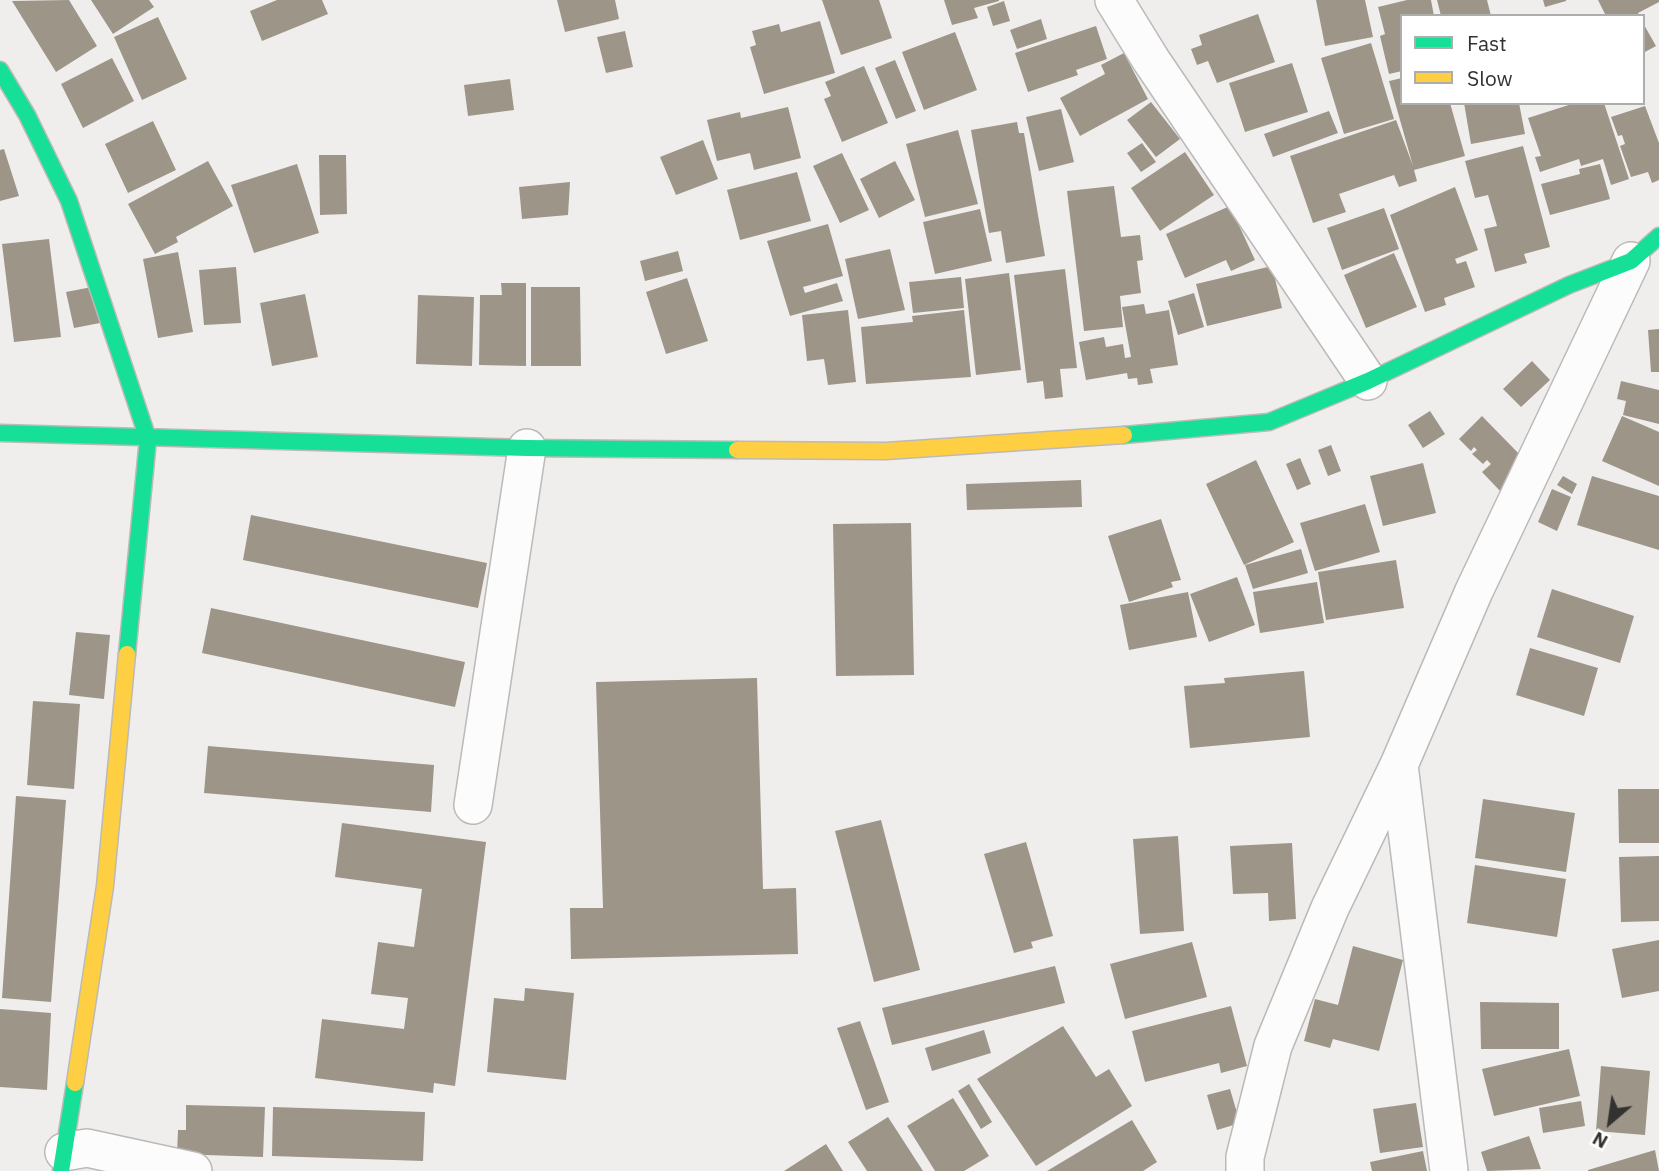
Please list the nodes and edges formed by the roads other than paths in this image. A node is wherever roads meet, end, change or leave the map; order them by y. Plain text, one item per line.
1 (1114, 0) edge
2 (0, 70) edge
3 (1659, 236) edge
4 (1631, 261) junction
5 (1368, 382) junction
6 (0, 433) edge
7 (148, 439) junction
8 (527, 448) junction
9 (1399, 765) junction
10 (473, 805) dead end
11 (62, 1162) edge
12 (193, 1171) edge
13 (1245, 1171) edge
14 (1449, 1171) edge

1 - 5 street
2 - 7 main road
3 - 4 main road
4 - 5 main road
4 - 9 street
5 - 8 main road
6 - 7 main road
7 - 8 main road
7 - 11 main road
8 - 10 street
9 - 13 street
9 - 14 street
11 - 12 street

